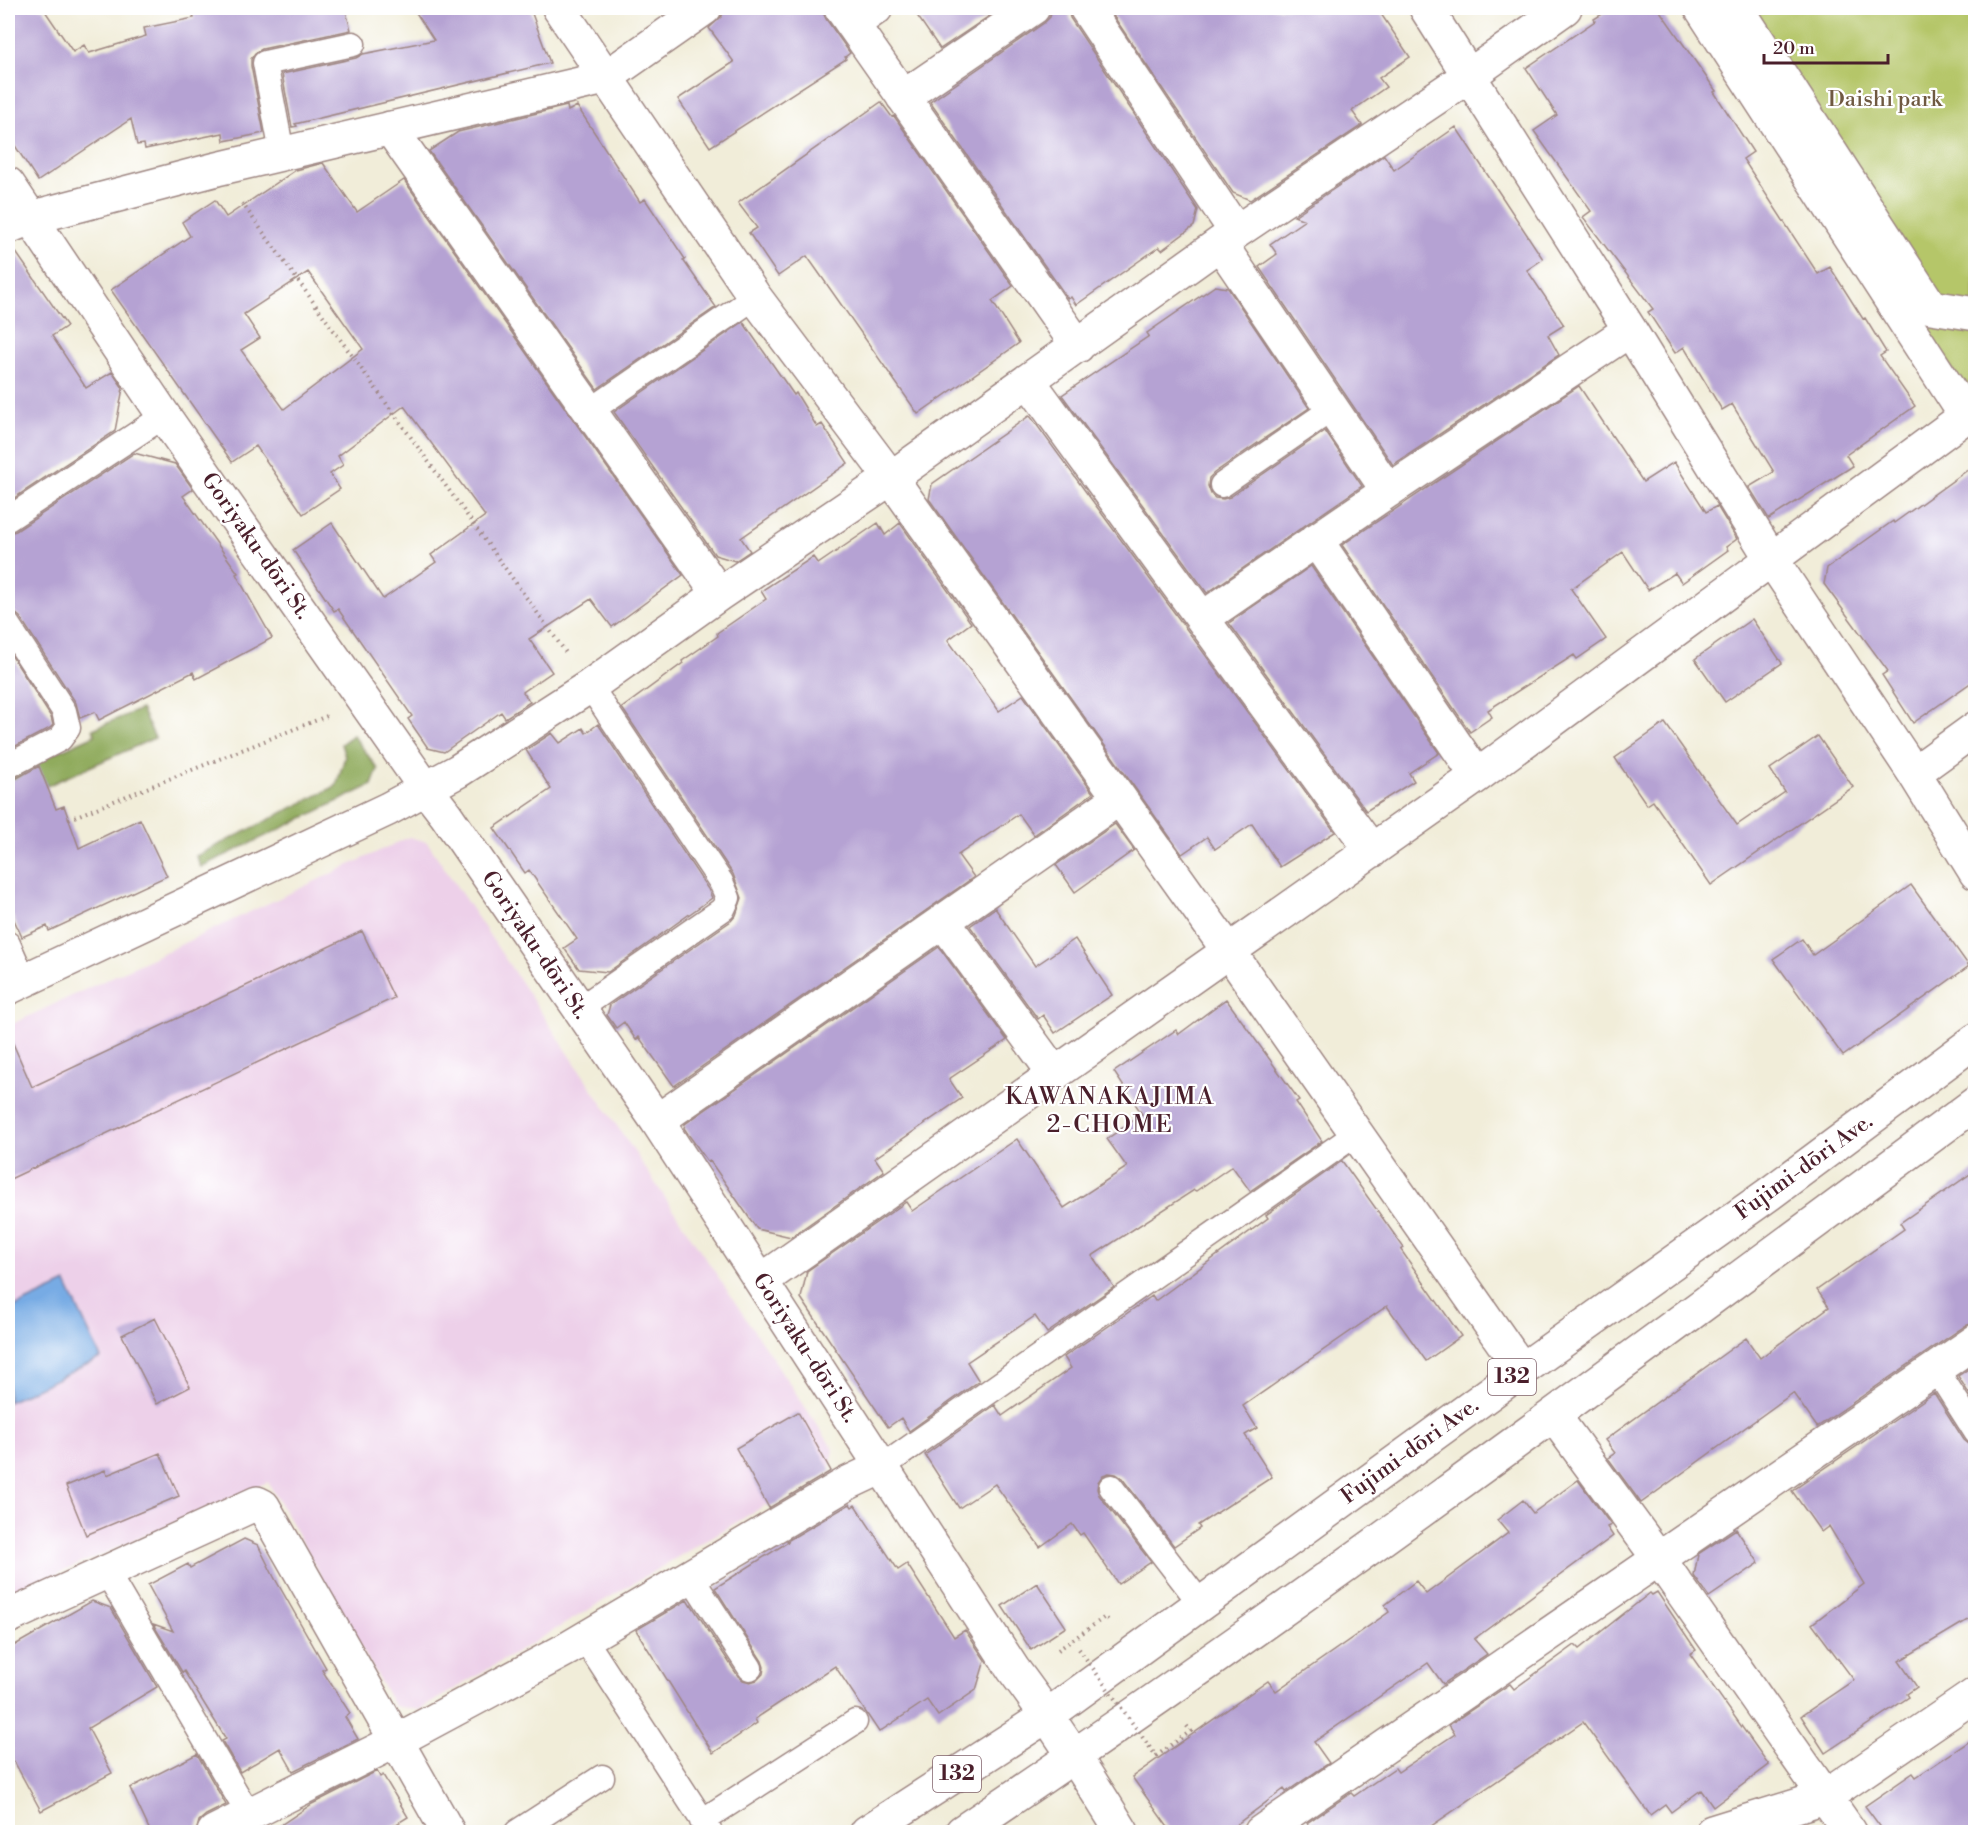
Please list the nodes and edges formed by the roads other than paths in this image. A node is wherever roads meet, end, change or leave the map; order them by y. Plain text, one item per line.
1 (558, 8) edge
2 (705, 8) edge
3 (1033, 8) edge
4 (1086, 8) edge
5 (1426, 8) edge
6 (1565, 8) edge
7 (1701, 8) edge
8 (1737, 8) edge
9 (857, 13) edge
10 (352, 44) dead end
11 (1470, 75) junction
12 (605, 78) junction
13 (903, 97) junction
14 (390, 128) junction
15 (282, 153) junction
16 (8, 184) edge
17 (19, 222) edge
18 (1228, 239) junction
19 (755, 297) junction
20 (1976, 314) edge
21 (1630, 330) junction
22 (1078, 346) junction
23 (1028, 380) junction
24 (1332, 409) junction
25 (590, 411) junction
26 (1971, 413) edge
27 (164, 416) junction
28 (891, 478) junction
29 (1222, 485) dead end
30 (1388, 491) junction
31 (8, 519) edge
32 (1316, 540) junction
33 (1772, 560) junction
34 (719, 594) junction
35 (1203, 618) junction
36 (8, 625) edge
37 (590, 686) junction
38 (1976, 728) edge
39 (8, 766) edge
40 (1914, 773) junction
41 (1478, 776) junction
42 (426, 789) junction
43 (1118, 799) junction
44 (1372, 851) junction
45 (1976, 873) edge
46 (943, 921) junction
47 (8, 945) edge
48 (1228, 950) junction
49 (16, 984) edge
50 (579, 1009) junction
51 (1976, 1040) edge
52 (1054, 1073) junction
53 (1976, 1103) edge
54 (657, 1121) junction
55 (1356, 1134) junction
56 (761, 1281) junction
57 (1976, 1341) edge
58 (1936, 1369) junction
59 (1522, 1370) junction
60 (1554, 1416) junction
61 (1976, 1432) edge
62 (882, 1467) junction
63 (1111, 1487) dead end
64 (1659, 1559) junction
65 (106, 1571) junction
66 (691, 1577) junction
67 (1201, 1605) junction
68 (8, 1617) edge
69 (584, 1638) junction
70 (750, 1668) dead end
71 (1976, 1694) edge
72 (1048, 1715) junction
73 (855, 1722) dead end
74 (396, 1741) junction
75 (1075, 1756) junction
76 (602, 1777) dead end
77 (1825, 1797) junction
78 (249, 1815) junction
79 (706, 1827) edge
80 (214, 1833) edge
81 (448, 1833) edge
82 (517, 1833) edge
83 (867, 1833) edge
84 (962, 1833) edge
85 (1122, 1833) edge
86 (1261, 1833) edge
87 (1712, 1833) edge
88 (1850, 1833) edge

1 - 12 main road
2 - 12 main road
3 - 13 main road
4 - 18 main road
5 - 11 main road
6 - 11 main road
7 - 26 main road
8 - 20 main road
9 - 13 main road
10 - 15 lane
11 - 18 main road
11 - 21 main road
12 - 14 main road
12 - 19 main road
13 - 22 main road
14 - 15 main road
14 - 25 main road
15 - 17 main road
16 - 17 main road, Goriyaku-dōri St.
17 - 27 main road, Goriyaku-dōri St.
18 - 22 main road
18 - 24 main road
19 - 25 lane
19 - 28 main road
21 - 30 main road
21 - 33 main road
22 - 23 main road
23 - 28 main road
23 - 35 main road
24 - 29 lane
24 - 30 main road
25 - 34 main road
26 - 33 main road
27 - 31 lane
27 - 42 main road, Goriyaku-dōri St.
28 - 34 main road
28 - 43 main road
30 - 32 main road
32 - 35 main road
32 - 41 main road
33 - 40 main road
33 - 41 main road
34 - 37 main road
35 - 44 main road
36 - 39 lane
37 - 42 main road
37 - 50 lane
38 - 40 main road
40 - 45 main road
41 - 44 main road
42 - 49 main road
42 - 50 main road, Goriyaku-dōri St.
43 - 46 main road
43 - 48 main road
44 - 48 main road
46 - 52 main road
46 - 54 main road
47 - 49 lane
48 - 52 main road
48 - 55 main road
50 - 54 main road, Goriyaku-dōri St.
51 - 59 main road, Fujimi-dōri Ave. / 132
52 - 56 main road
53 - 60 main road, 132
54 - 56 main road, Goriyaku-dōri St.
55 - 59 main road
55 - 62 lane
56 - 62 main road, Goriyaku-dōri St.
57 - 58 main road
58 - 61 lane
58 - 64 main road
59 - 67 main road, Fujimi-dōri Ave. / 132
60 - 64 main road
60 - 75 main road, 132
62 - 66 main road
62 - 72 main road, Goriyaku-dōri St.
63 - 67 lane
64 - 77 main road
64 - 86 main road
65 - 68 main road
65 - 74 main road
65 - 78 lane
66 - 69 main road
66 - 70 lane
67 - 72 main road, Fujimi-dōri Ave. / 132
69 - 74 main road
69 - 79 lane
71 - 77 main road
72 - 75 main road, Goriyaku-dōri St.
72 - 83 main road, Fujimi-dōri Ave. / 132
73 - 79 lane
74 - 78 main road
74 - 81 main road
75 - 84 main road, 132
75 - 85 main road, Goriyaku-dōri St.
76 - 82 lane
77 - 87 main road
77 - 88 main road
78 - 80 main road

